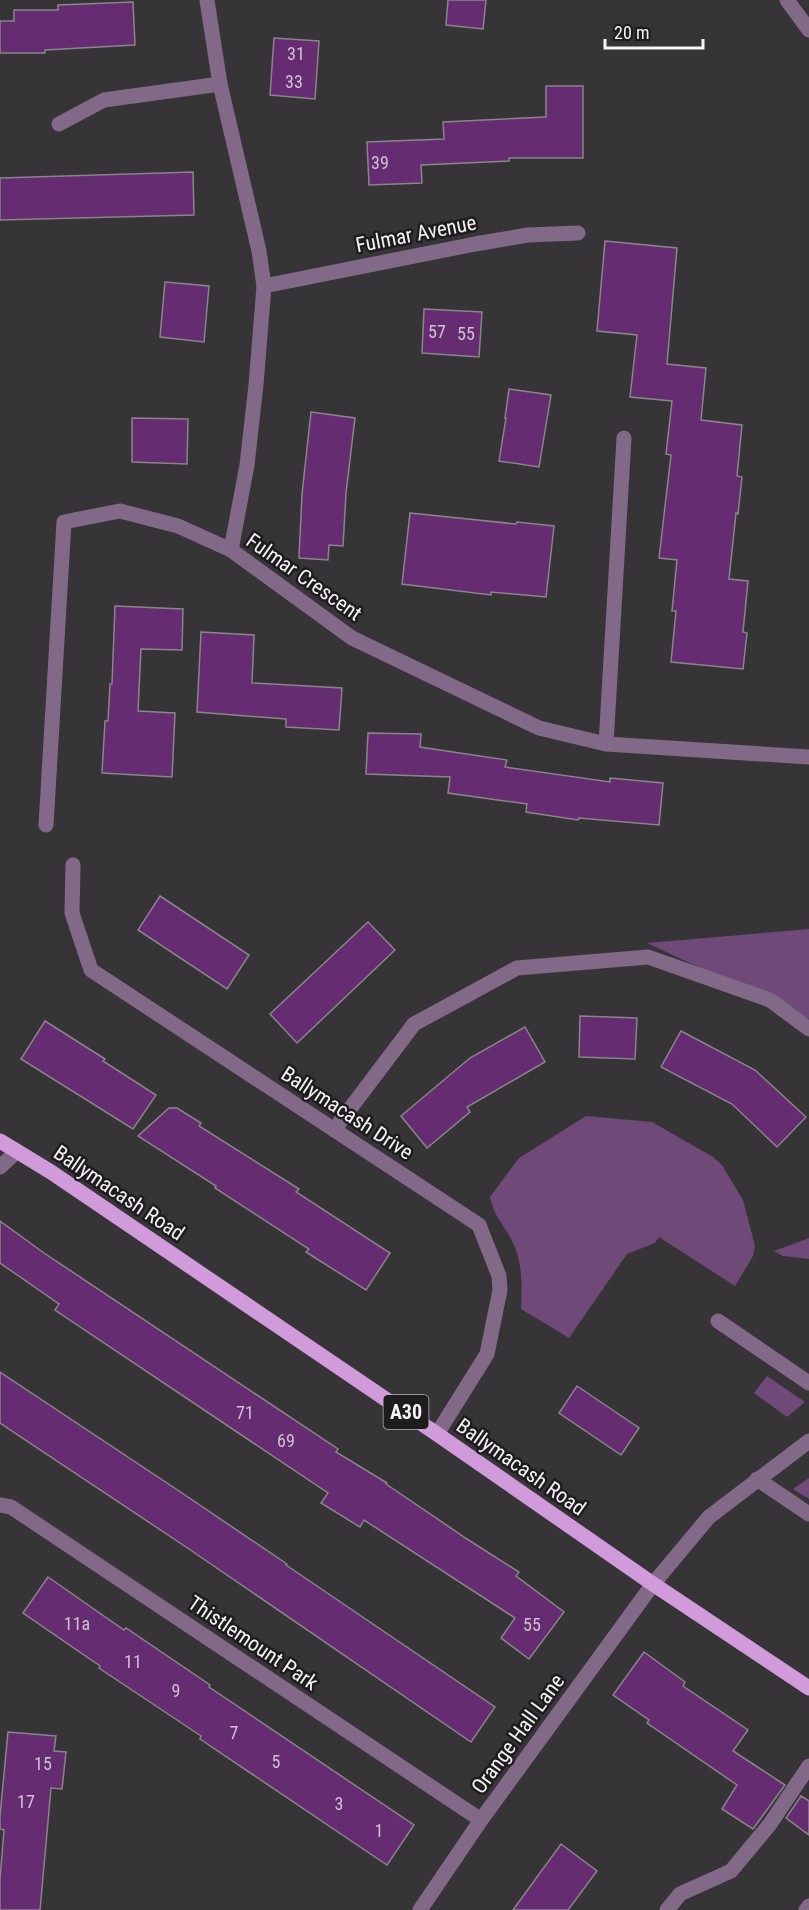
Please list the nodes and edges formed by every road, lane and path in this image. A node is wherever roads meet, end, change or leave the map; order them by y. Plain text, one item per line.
1 (207, 0) edge
2 (787, 0) edge
3 (809, 30) edge
4 (220, 84) junction
5 (59, 124) dead end
6 (578, 233) dead end
7 (264, 286) junction
8 (624, 438) dead end
9 (231, 550) junction
10 (606, 744) junction
11 (809, 757) edge
12 (46, 825) dead end
13 (73, 865) dead end
14 (809, 1029) edge
15 (334, 1130) junction
16 (0, 1141) edge
17 (17, 1151) junction
18 (0, 1167) edge
19 (718, 1321) dead end
20 (809, 1383) edge
21 (437, 1434) junction
22 (809, 1441) edge
23 (757, 1479) junction
24 (0, 1505) edge
25 (809, 1514) edge
26 (653, 1584) junction
27 (809, 1688) edge
28 (809, 1766) edge
29 (481, 1820) junction
30 (809, 1906) edge
31 (420, 1910) edge
32 (667, 1910) edge
33 (806, 1910) edge

1 - 4 street
2 - 3 street
4 - 5 street
4 - 7 street
6 - 7 street, Fulmar Avenue
7 - 9 street
8 - 10 street
9 - 10 street, Fulmar Crescent
9 - 12 street, Fulmar Crescent
10 - 11 street, Fulmar Crescent
13 - 15 street, Ballymacash Drive
14 - 15 street
15 - 21 street, Ballymacash Drive
16 - 17 main road, Ballymacash Road / A30
17 - 18 street
17 - 21 main road, Ballymacash Road / A30
19 - 20 street
21 - 26 main road, Ballymacash Road / A30
22 - 23 street, Orange Hall Lane
23 - 25 street
23 - 26 street, Orange Hall Lane
24 - 29 street, Thistlemount Park
26 - 27 main road, Ballymacash Road / A30
26 - 29 street, Orange Hall Lane
28 - 32 street
29 - 31 street, Orange Hall Lane
30 - 33 street

